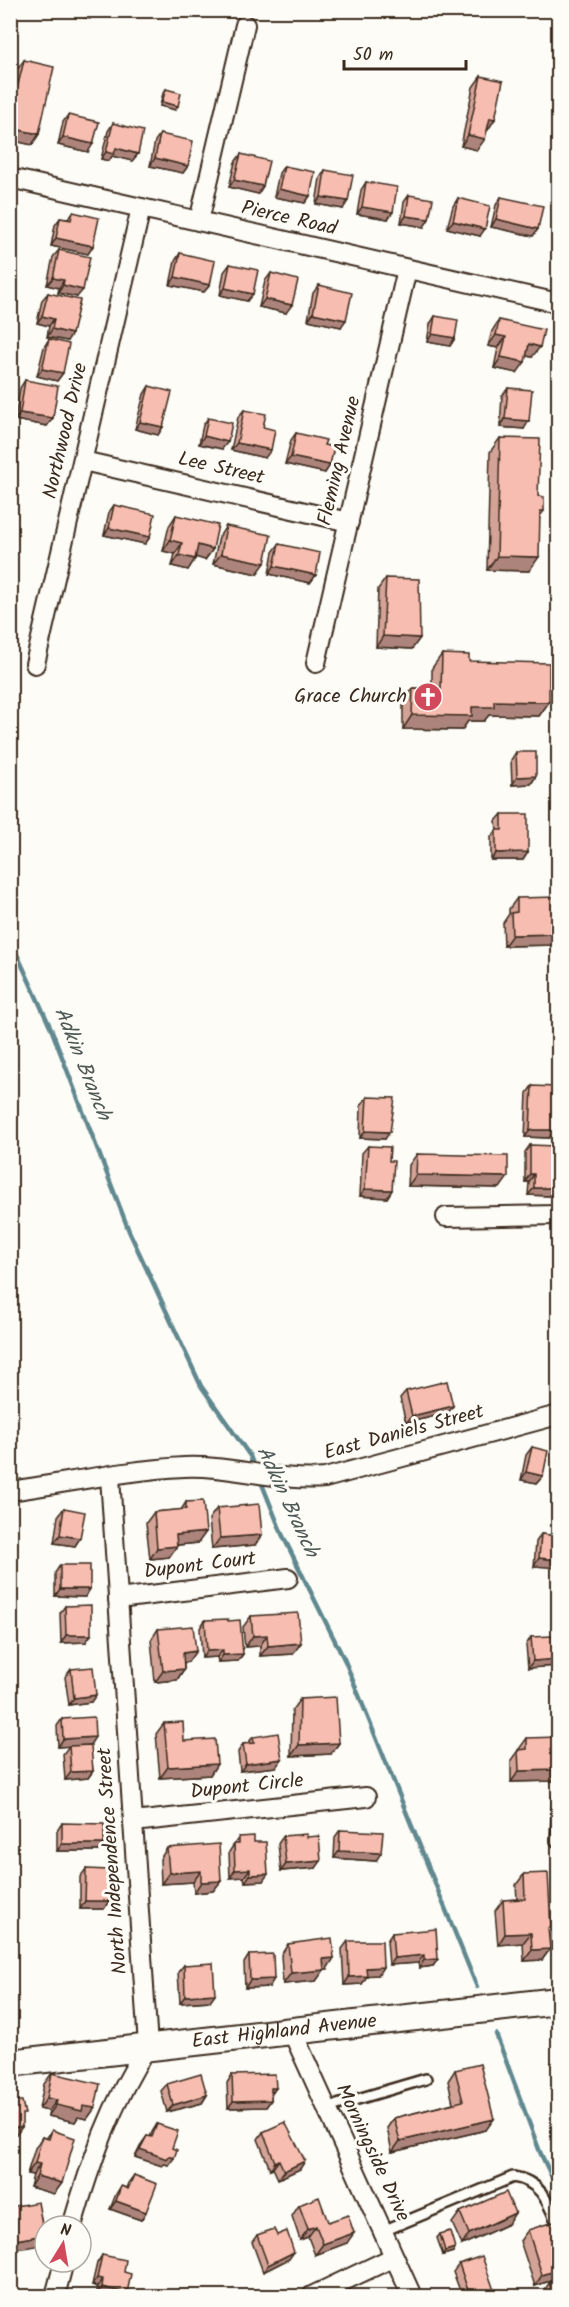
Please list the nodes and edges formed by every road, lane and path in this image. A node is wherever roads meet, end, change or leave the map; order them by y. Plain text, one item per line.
1 (245, 25) dead end
2 (10, 178) edge
3 (141, 208) junction
4 (199, 221) junction
5 (407, 268) junction
6 (558, 303) edge
7 (83, 461) junction
8 (349, 522) junction
9 (316, 663) dead end
10 (35, 664) dead end
11 (558, 1215) edge
12 (446, 1217) dead end
13 (558, 1415) edge
14 (110, 1477) junction
15 (10, 1491) edge
16 (288, 1578) dead end
17 (118, 1599) junction
18 (366, 1797) dead end
19 (558, 1799) edge
20 (133, 1822) junction
21 (556, 1841) dead end
22 (558, 2001) edge
23 (291, 2029) junction
24 (148, 2046) junction
25 (10, 2063) edge
26 (426, 2079) dead end
27 (327, 2108) junction
28 (76, 2214) edge
29 (558, 2226) edge
30 (383, 2231) junction
31 (394, 2257) junction
32 (61, 2274) edge
33 (55, 2296) edge
34 (312, 2296) edge
35 (412, 2296) edge

1 - 4 street
2 - 3 street, Pierce Road
3 - 4 street, Pierce Road
3 - 7 street, Northwood Drive
4 - 5 street, Pierce Road
5 - 6 street, Pierce Road
5 - 8 street, Fleming Avenue
7 - 8 street, Lee Street
7 - 10 street, Northwood Drive
8 - 9 street, Fleming Avenue
11 - 12 street
13 - 14 street, East Daniels Street
14 - 15 street, East Daniels Street
14 - 17 street, North Independence Street
16 - 17 street, Dupont Court
17 - 20 street, North Independence Street
18 - 20 street, Dupont Circle
19 - 21 lane
20 - 24 street, North Independence Street
22 - 23 street, East Highland Avenue
23 - 24 street, East Highland Avenue
23 - 27 street, Morningside Drive
24 - 25 street, East Highland Avenue
24 - 28 street
26 - 27 lane
27 - 30 street, Morningside Drive
29 - 30 lane
30 - 31 street, Morningside Drive
31 - 34 street
31 - 35 street, Morningside Drive
32 - 33 street

